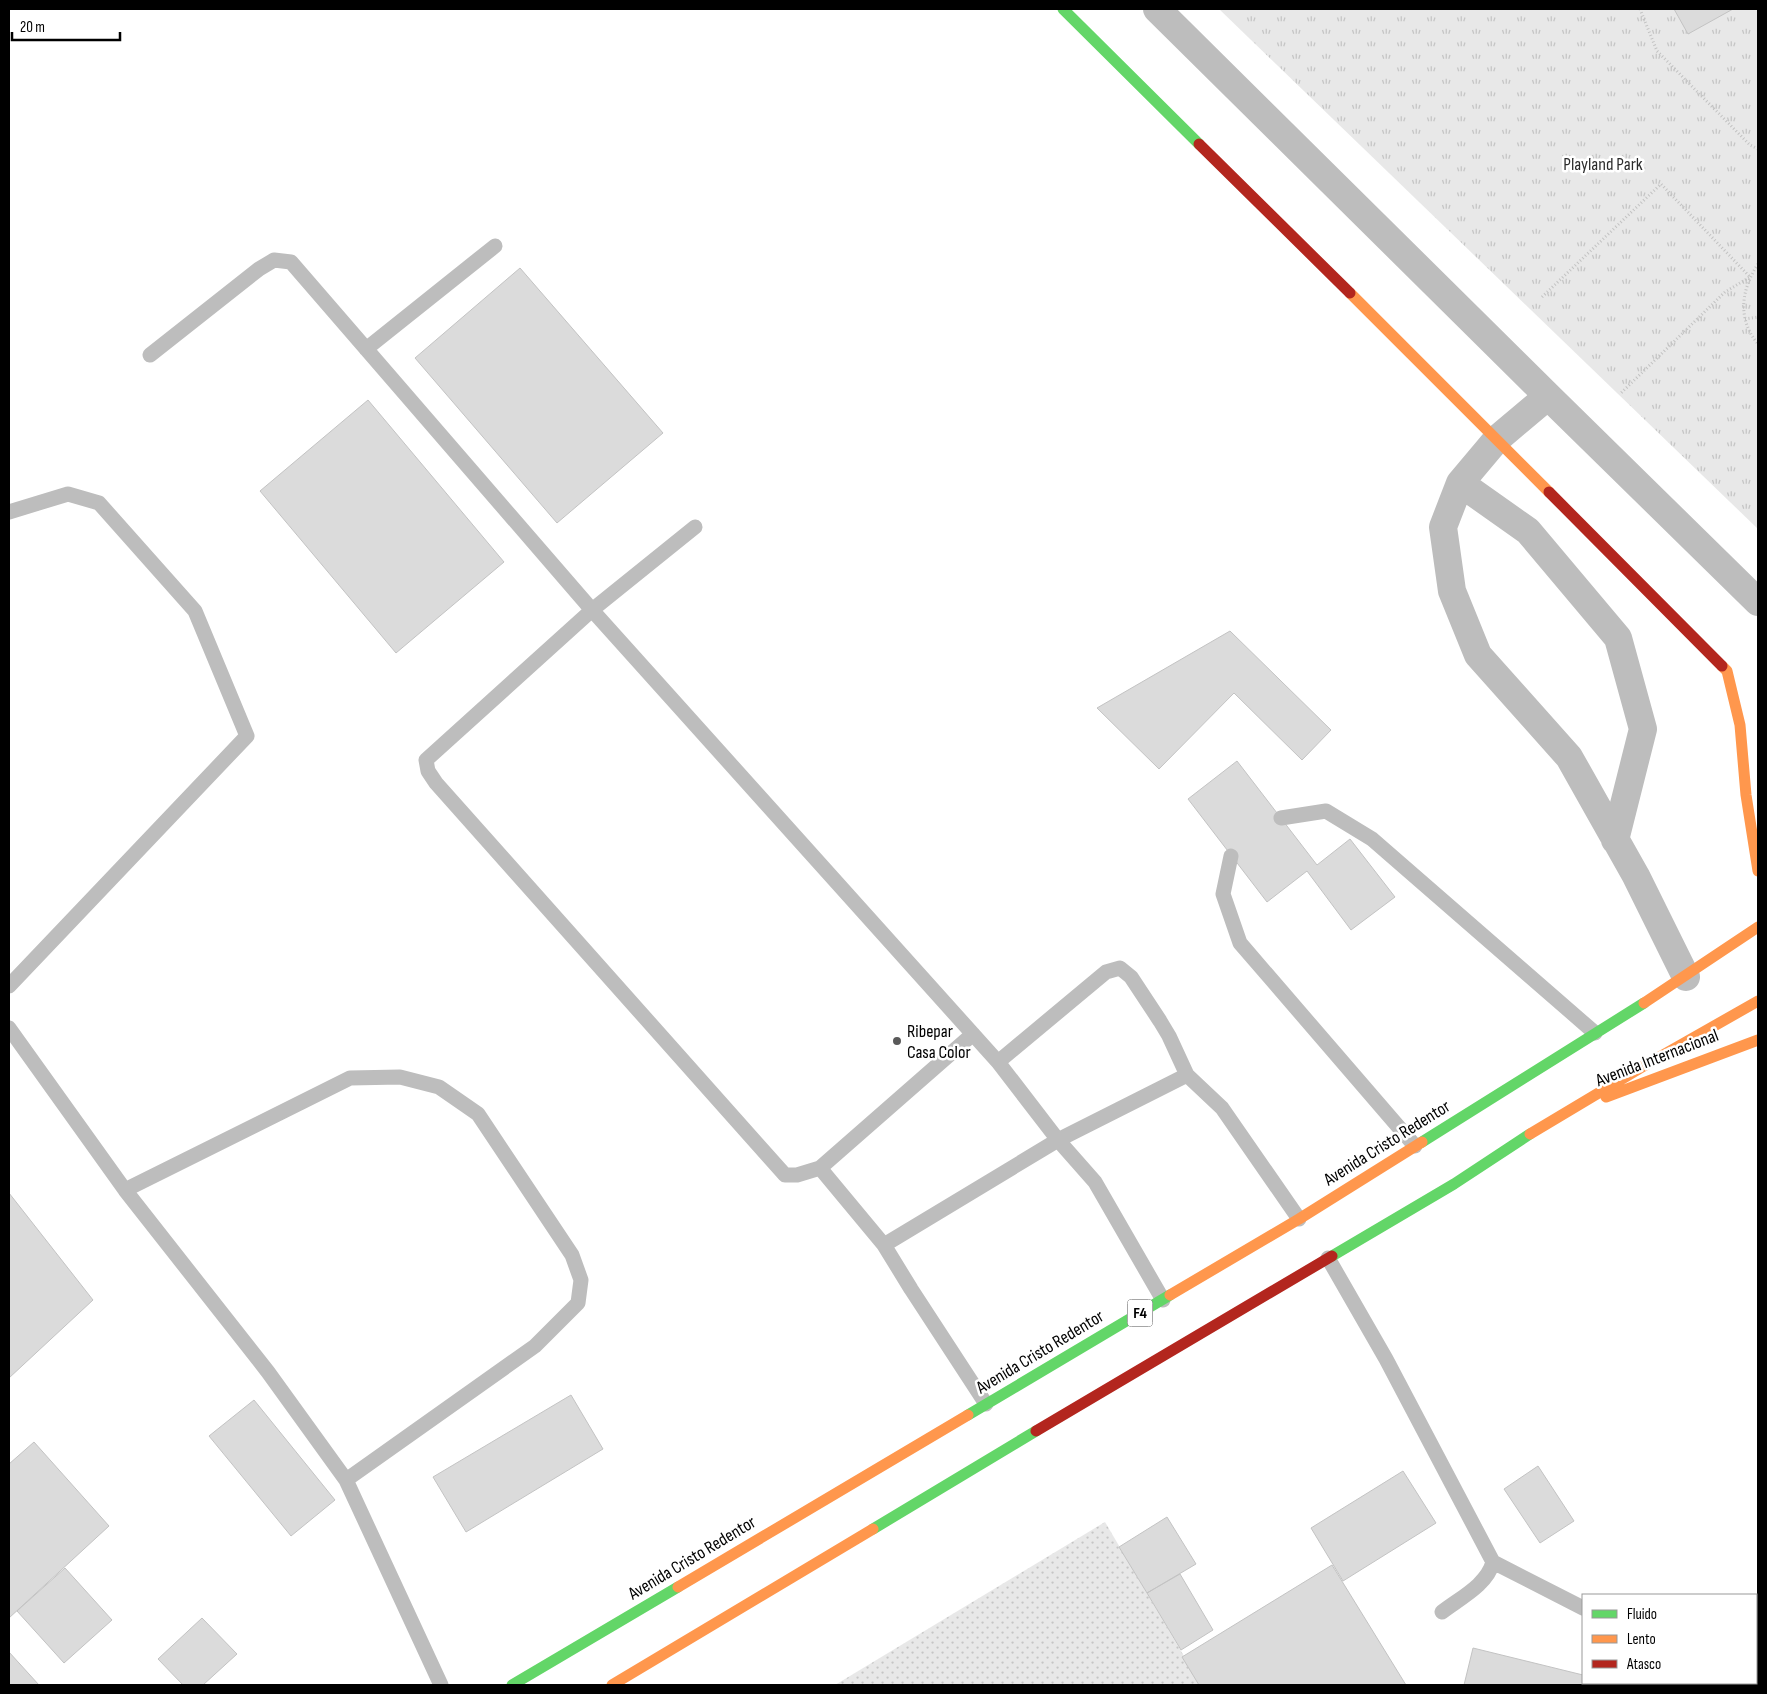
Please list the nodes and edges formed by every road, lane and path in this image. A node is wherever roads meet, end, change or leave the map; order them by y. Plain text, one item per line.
1 (1064, 9) edge
2 (1157, 9) edge
3 (1640, 9) edge
4 (1758, 149) edge
5 (495, 246) dead end
6 (1758, 264) edge
7 (1750, 277) junction
8 (1542, 298) dead end
9 (1758, 318) edge
10 (1745, 319) junction
11 (1758, 344) edge
12 (366, 349) junction
13 (150, 355) dead end
14 (1620, 394) dead end
15 (1548, 396) junction
16 (1497, 439) junction
17 (1460, 483) junction
18 (9, 512) edge
19 (695, 527) dead end
20 (1758, 602) edge
21 (592, 610) junction
22 (1281, 818) dead end
23 (1615, 840) junction
24 (1232, 856) dead end
25 (1758, 871) edge
26 (1758, 927) edge
27 (1686, 977) junction
28 (9, 986) edge
29 (1743, 996) dead end
30 (1758, 1001) edge
31 (9, 1028) edge
32 (1595, 1033) junction
33 (972, 1034) junction
34 (1758, 1040) edge
35 (1676, 1047) junction
36 (998, 1062) junction
37 (1187, 1075) junction
38 (1569, 1111) junction
39 (1058, 1140) junction
40 (1415, 1146) junction
41 (820, 1168) junction
42 (125, 1190) junction
43 (1299, 1218) junction
44 (884, 1245) junction
45 (1328, 1258) junction
46 (1163, 1300) junction
47 (986, 1404) junction
48 (346, 1480) junction
49 (1493, 1562) junction
50 (1582, 1607) edge
51 (1442, 1612) dead end
52 (441, 1685) edge
53 (512, 1685) edge
54 (612, 1685) edge

1 - 16 main road
2 - 15 street
3 - 4 path
5 - 12 lane
6 - 7 path
7 - 8 path
7 - 10 path
7 - 14 path
9 - 10 path
10 - 11 path
12 - 13 lane
12 - 21 lane
15 - 16 street
15 - 20 street
16 - 17 street
16 - 25 main road
17 - 23 street
17 - 23 street
18 - 28 lane
19 - 21 lane
21 - 33 lane
21 - 41 lane
22 - 32 lane
23 - 27 street
24 - 40 lane
26 - 27 main road, Avenida Cristo Redentor / F4
27 - 32 main road, Avenida Cristo Redentor / F4
29 - 35 main road
30 - 35 main road
31 - 42 lane
32 - 40 main road, Avenida Cristo Redentor / F4
33 - 36 lane
33 - 41 lane
34 - 38 main road, Avenida Internacional
35 - 38 main road
36 - 37 lane
36 - 39 lane
37 - 39 lane
37 - 43 lane
38 - 45 main road
39 - 44 lane
39 - 46 lane
40 - 43 main road, Avenida Cristo Redentor / F4
41 - 44 lane
42 - 48 lane
42 - 48 lane
43 - 46 main road, Avenida Cristo Redentor / F4
44 - 47 lane
45 - 49 lane
45 - 54 main road
46 - 47 main road, Avenida Cristo Redentor / F4
47 - 53 main road, Avenida Cristo Redentor / F4
48 - 52 lane
49 - 50 lane
49 - 51 lane

